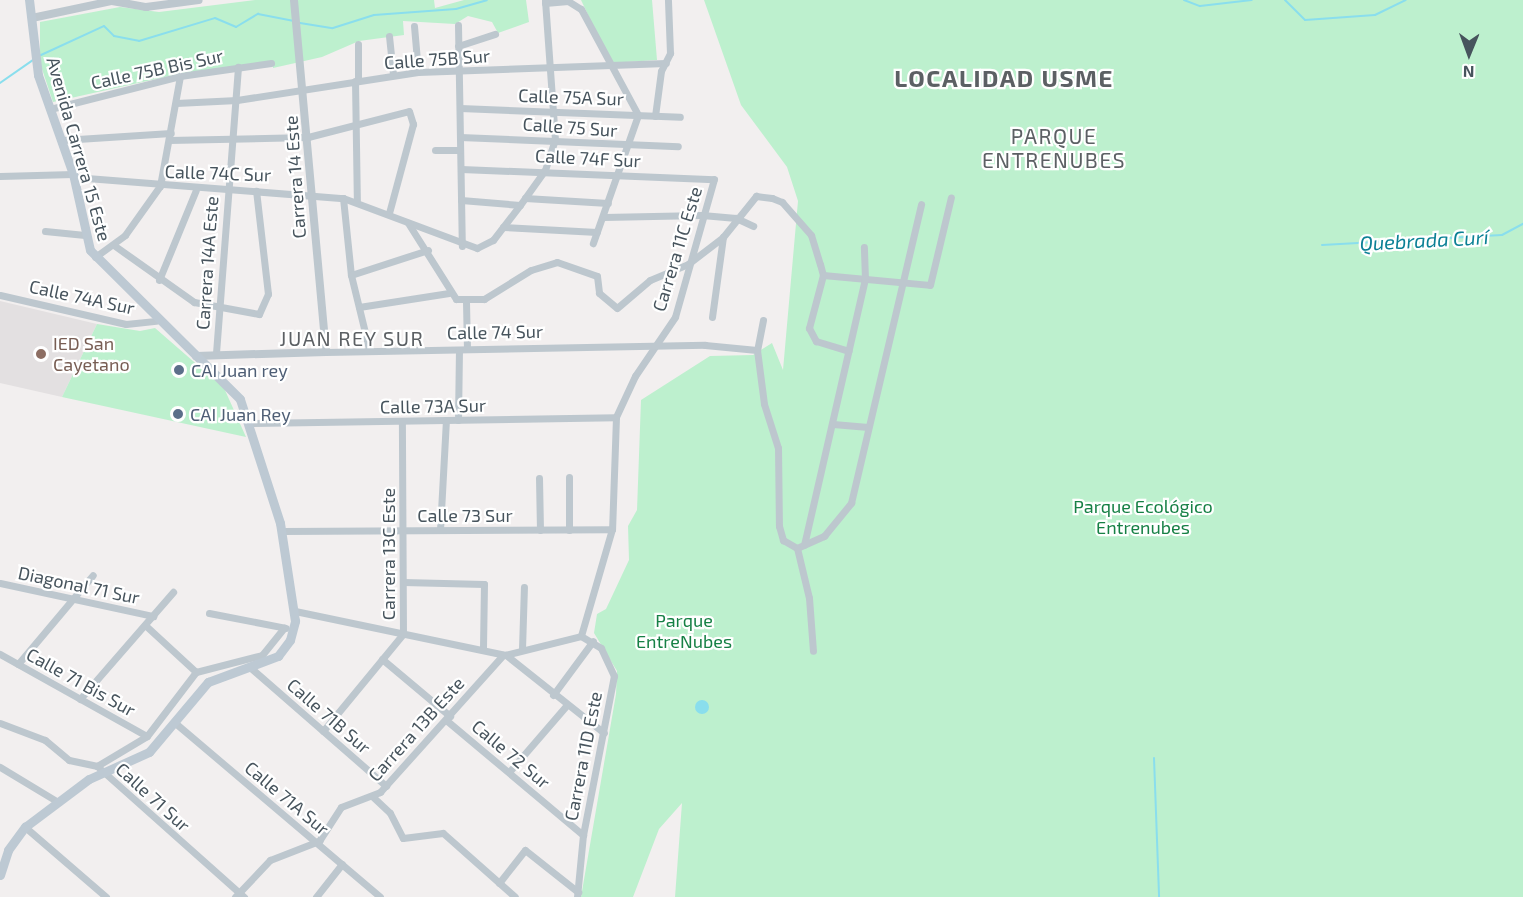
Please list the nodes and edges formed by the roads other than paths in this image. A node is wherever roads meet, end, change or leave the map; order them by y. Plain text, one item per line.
1 (29, 0) edge
2 (199, 0) edge
3 (294, 0) edge
4 (668, 0) edge
5 (128, 1) edge
6 (545, 2) edge
7 (32, 18) junction
8 (458, 25) dead end
9 (414, 26) dead end
10 (495, 34) dead end
11 (389, 36) dead end
12 (358, 44) dead end
13 (458, 46) junction
14 (271, 63) dead end
15 (666, 63) junction
16 (238, 67) junction
17 (609, 67) junction
18 (553, 68) junction
19 (459, 71) junction
20 (418, 72) junction
21 (393, 75) junction
22 (180, 76) junction
23 (356, 81) junction
24 (306, 91) junction
25 (237, 99) junction
26 (176, 103) junction
27 (460, 108) junction
28 (50, 109) junction
29 (556, 111) junction
30 (638, 115) junction
31 (655, 116) junction
32 (680, 117) dead end
33 (354, 128) junction
34 (170, 136) junction
35 (308, 136) junction
36 (460, 137) junction
37 (233, 139) junction
38 (62, 140) junction
39 (555, 140) junction
40 (628, 146) junction
41 (678, 146) dead end
42 (435, 150) dead end
43 (460, 150) junction
44 (460, 169) junction
45 (545, 170) junction
46 (618, 173) junction
47 (73, 175) junction
48 (0, 176) edge
49 (713, 176) joint
50 (160, 186) junction
51 (196, 190) junction
52 (228, 191) junction
53 (255, 191) junction
54 (310, 192) junction
55 (951, 197) dead end
56 (343, 198) junction
57 (525, 198) junction
58 (461, 200) junction
59 (357, 202) junction
60 (608, 203) junction
61 (921, 204) dead end
62 (520, 205) junction
63 (389, 213) junction
64 (702, 215) junction
65 (604, 217) junction
66 (736, 218) junction
67 (405, 219) junction
68 (753, 226) dead end
69 (503, 227) junction
70 (45, 231) dead end
71 (597, 232) junction
72 (85, 235) junction
73 (723, 237) junction
74 (593, 243) dead end
75 (115, 246) junction
76 (462, 246) junction
77 (864, 247) dead end
78 (428, 250) junction
79 (95, 257) junction
80 (687, 264) junction
81 (351, 275) junction
82 (823, 275) junction
83 (865, 279) junction
84 (159, 280) junction
85 (902, 283) junction
86 (449, 293) junction
87 (0, 295) edge
88 (466, 302) junction
89 (359, 307) junction
90 (217, 310) junction
91 (712, 316) dead end
92 (762, 320) dead end
93 (156, 321) junction
94 (653, 346) junction
95 (369, 349) junction
96 (463, 350) junction
97 (757, 350) junction
98 (848, 351) junction
99 (326, 352) junction
100 (216, 353) junction
101 (196, 356) junction
102 (616, 417) junction
103 (446, 420) junction
104 (458, 420) junction
105 (402, 421) junction
106 (249, 423) junction
107 (833, 424) junction
108 (868, 427) junction
109 (569, 477) dead end
110 (539, 478) dead end
111 (612, 529) junction
112 (440, 530) junction
113 (540, 530) junction
114 (569, 530) junction
115 (282, 531) junction
116 (403, 531) junction
117 (800, 546) junction
118 (93, 575) dead end
119 (403, 582) junction
120 (0, 583) edge
121 (524, 587) dead end
122 (173, 592) dead end
123 (74, 599) junction
124 (295, 611) junction
125 (209, 613) dead end
126 (153, 616) junction
127 (145, 625) junction
128 (284, 628) junction
129 (294, 630) junction
130 (404, 633) junction
131 (581, 636) junction
132 (593, 641) junction
133 (522, 648) junction
134 (483, 650) junction
135 (813, 651) dead end
136 (0, 654) edge
137 (505, 655) junction
138 (382, 659) junction
139 (18, 664) junction
140 (252, 669) junction
141 (196, 672) junction
142 (553, 695) junction
143 (80, 699) junction
144 (566, 706) junction
145 (448, 718) junction
146 (174, 722) junction
147 (0, 723) edge
148 (323, 731) junction
149 (604, 734) junction
150 (147, 736) junction
151 (0, 767) edge
152 (100, 769) junction
153 (509, 772) junction
154 (386, 786) junction
155 (373, 797) junction
156 (58, 802) junction
157 (25, 828) junction
158 (583, 835) junction
159 (316, 843) junction
160 (3, 851) edge
161 (342, 864) junction
162 (0, 875) edge
163 (499, 883) junction
164 (578, 895) edge
165 (239, 896) edge
166 (378, 896) edge
167 (106, 897) edge
168 (316, 897) edge
169 (515, 897) edge

1 - 7 main road, Avenida Carrera 15 Este
2 - 5 street
3 - 24 street, Carrera 14 Este
4 - 15 street
5 - 7 street
6 - 17 street
6 - 18 street
7 - 28 main road, Avenida Carrera 15 Este
8 - 13 street
9 - 20 street
10 - 13 street
11 - 21 street
12 - 23 street
13 - 19 street
14 - 16 street, Calle 75B Bis Sur
15 - 17 street, Calle 75B Sur
15 - 31 street
16 - 22 street, Calle 75B Bis Sur
16 - 25 street, Carrera 14A Este
17 - 18 street, Calle 75B Sur
17 - 30 street
18 - 19 street, Calle 75B Sur
18 - 29 street
19 - 20 street, Calle 75B Sur
19 - 27 street
20 - 21 street, Calle 75B Sur
21 - 23 street, Calle 75B Sur
22 - 26 street
22 - 28 street, Calle 75B Bis Sur
23 - 24 street, Calle 75B Sur
23 - 33 street
24 - 25 street, Calle 75B Sur
24 - 35 street, Carrera 14 Este
25 - 26 street, Calle 75B Sur
25 - 37 street, Carrera 14A Este
26 - 34 street
27 - 29 street, Calle 75A Sur
27 - 36 street
28 - 38 main road, Avenida Carrera 15 Este
29 - 30 street, Calle 75A Sur
29 - 39 street
30 - 31 street, Calle 75A Sur
30 - 40 street
31 - 32 street, Calle 75A Sur
33 - 35 street
33 - 59 street
33 - 63 street
34 - 37 street
34 - 38 street
34 - 50 street
35 - 37 street
35 - 54 street, Carrera 14 Este
36 - 39 street, Calle 75 Sur
36 - 43 street
37 - 52 street, Carrera 14A Este
38 - 47 main road, Avenida Carrera 15 Este
39 - 40 street, Calle 75 Sur
39 - 45 street
40 - 41 street, Calle 75 Sur
40 - 46 street
42 - 43 street
43 - 44 street
44 - 45 street, Calle 74F Sur
44 - 58 street
45 - 46 street, Calle 74F Sur
45 - 57 street
46 - 49 street, Calle 74F Sur
46 - 60 street
47 - 48 street, Calle 74C Sur
47 - 50 street, Calle 74C Sur
47 - 72 main road, Avenida Carrera 15 Este
49 - 64 street, Carrera 11C Este
50 - 51 street, Calle 74C Sur
50 - 75 street
51 - 52 street, Calle 74C Sur
51 - 84 street
52 - 53 street, Calle 74C Sur
52 - 90 street, Carrera 14A Este
53 - 54 street, Calle 74C Sur
53 - 90 street
54 - 56 street, Calle 74C Sur
54 - 99 street, Carrera 14 Este
55 - 85 street
56 - 59 street, Calle 74C Sur
56 - 81 street
57 - 60 street
57 - 62 street
58 - 62 street
58 - 76 street
59 - 63 street, Calle 74C Sur
60 - 65 street
61 - 85 street
62 - 69 street
63 - 67 street, Calle 74C Sur
64 - 65 street
64 - 66 street
64 - 80 street, Carrera 11C Este
65 - 71 street
66 - 68 street
66 - 73 street
66 - 82 street
67 - 76 street, Calle 74C Sur
67 - 78 street
69 - 71 street
69 - 76 street
70 - 72 street
71 - 74 street
72 - 79 main road, Avenida Carrera 15 Este
73 - 80 street
73 - 91 street
75 - 79 street
75 - 84 street
77 - 83 street
78 - 81 street
78 - 86 street
79 - 93 main road, Avenida Carrera 15 Este
80 - 88 street
80 - 94 street, Carrera 11C Este
81 - 89 street
82 - 83 street
82 - 98 street
83 - 85 street
83 - 98 street
84 - 90 street
85 - 108 street
86 - 88 street
86 - 89 street
87 - 93 street, Calle 74A Sur
88 - 96 street
89 - 95 street
90 - 100 street, Carrera 14A Este
92 - 97 street
93 - 101 main road, Avenida Carrera 15 Este
94 - 96 street, Calle 74 Sur
94 - 97 street, Calle 74 Sur
94 - 102 street, Carrera 11C Este
95 - 96 street, Calle 74 Sur
95 - 99 street, Calle 74 Sur
96 - 104 street
97 - 117 street
98 - 107 street
99 - 100 street, Calle 74 Sur
100 - 101 street, Calle 74 Sur
101 - 106 main road, Avenida Carrera 15 Este
102 - 104 street, Calle 73A Sur
102 - 111 street, Carrera 11C Este
103 - 104 street, Calle 73A Sur
103 - 105 street, Calle 73A Sur
103 - 112 street
105 - 106 street, Calle 73A Sur
105 - 116 street, Carrera 13C Este
106 - 115 main road, Avenida Carrera 15 Este
107 - 108 street
107 - 117 street
108 - 117 street
109 - 114 street
110 - 113 street
111 - 114 street, Calle 73 Sur
111 - 131 street, Carrera 11C Este
112 - 113 street, Calle 73 Sur
112 - 116 street, Calle 73 Sur
113 - 114 street, Calle 73 Sur
115 - 116 street, Calle 73 Sur
115 - 124 main road, Avenida Carrera 15 Este
116 - 119 street, Carrera 13C Este
117 - 135 street
118 - 123 street
119 - 130 street, Carrera 13C Este
119 - 134 street
120 - 123 street, Diagonal 71 Sur
121 - 133 street
122 - 126 street
123 - 126 street, Diagonal 71 Sur
123 - 139 street
124 - 129 main road, Avenida Carrera 15 Este
124 - 130 street
125 - 128 street
126 - 127 street
127 - 141 street
127 - 143 street
128 - 129 street
128 - 141 street
129 - 140 main road, Avenida Carrera 15 Este
130 - 134 street
130 - 138 street, Carrera 13C Este
131 - 132 street
131 - 133 street
132 - 142 street
132 - 149 street, Carrera 11D Este
133 - 137 street
134 - 137 street
136 - 139 street, Calle 71 Bis Sur
137 - 142 street
137 - 145 street, Carrera 13B Este
138 - 145 street, Calle 72 Sur
138 - 148 street, Carrera 13C Este
139 - 143 street, Calle 71 Bis Sur
140 - 146 main road, Avenida Carrera 15 Este
140 - 148 street, Calle 71B Sur
141 - 150 street
142 - 144 street
143 - 150 street, Calle 71 Bis Sur
144 - 149 street
144 - 153 street
145 - 153 street, Calle 72 Sur
145 - 154 street, Carrera 13B Este
146 - 152 main road, Avenida Carrera 15 Este
146 - 159 street, Calle 71A Sur
147 - 152 street, Calle 71 Sur
148 - 154 street, Calle 71B Sur
149 - 158 street, Carrera 11D Este
150 - 152 street
151 - 156 street
152 - 156 main road, Avenida Carrera 15 Este
152 - 165 street, Calle 71 Sur
153 - 158 street, Calle 72 Sur
154 - 155 street, Carrera 13B Este
155 - 159 street, Carrera 13B Este
155 - 163 street
156 - 157 main road, Avenida Carrera 15 Este
157 - 160 main road, Avenida Carrera 15 Este
157 - 167 street
158 - 164 street, Carrera 11D Este
159 - 161 street, Calle 71A Sur
159 - 165 street
160 - 162 main road, Avenida Carrera 15 Este
161 - 166 street, Calle 71A Sur
161 - 168 street
163 - 164 street
163 - 169 street

